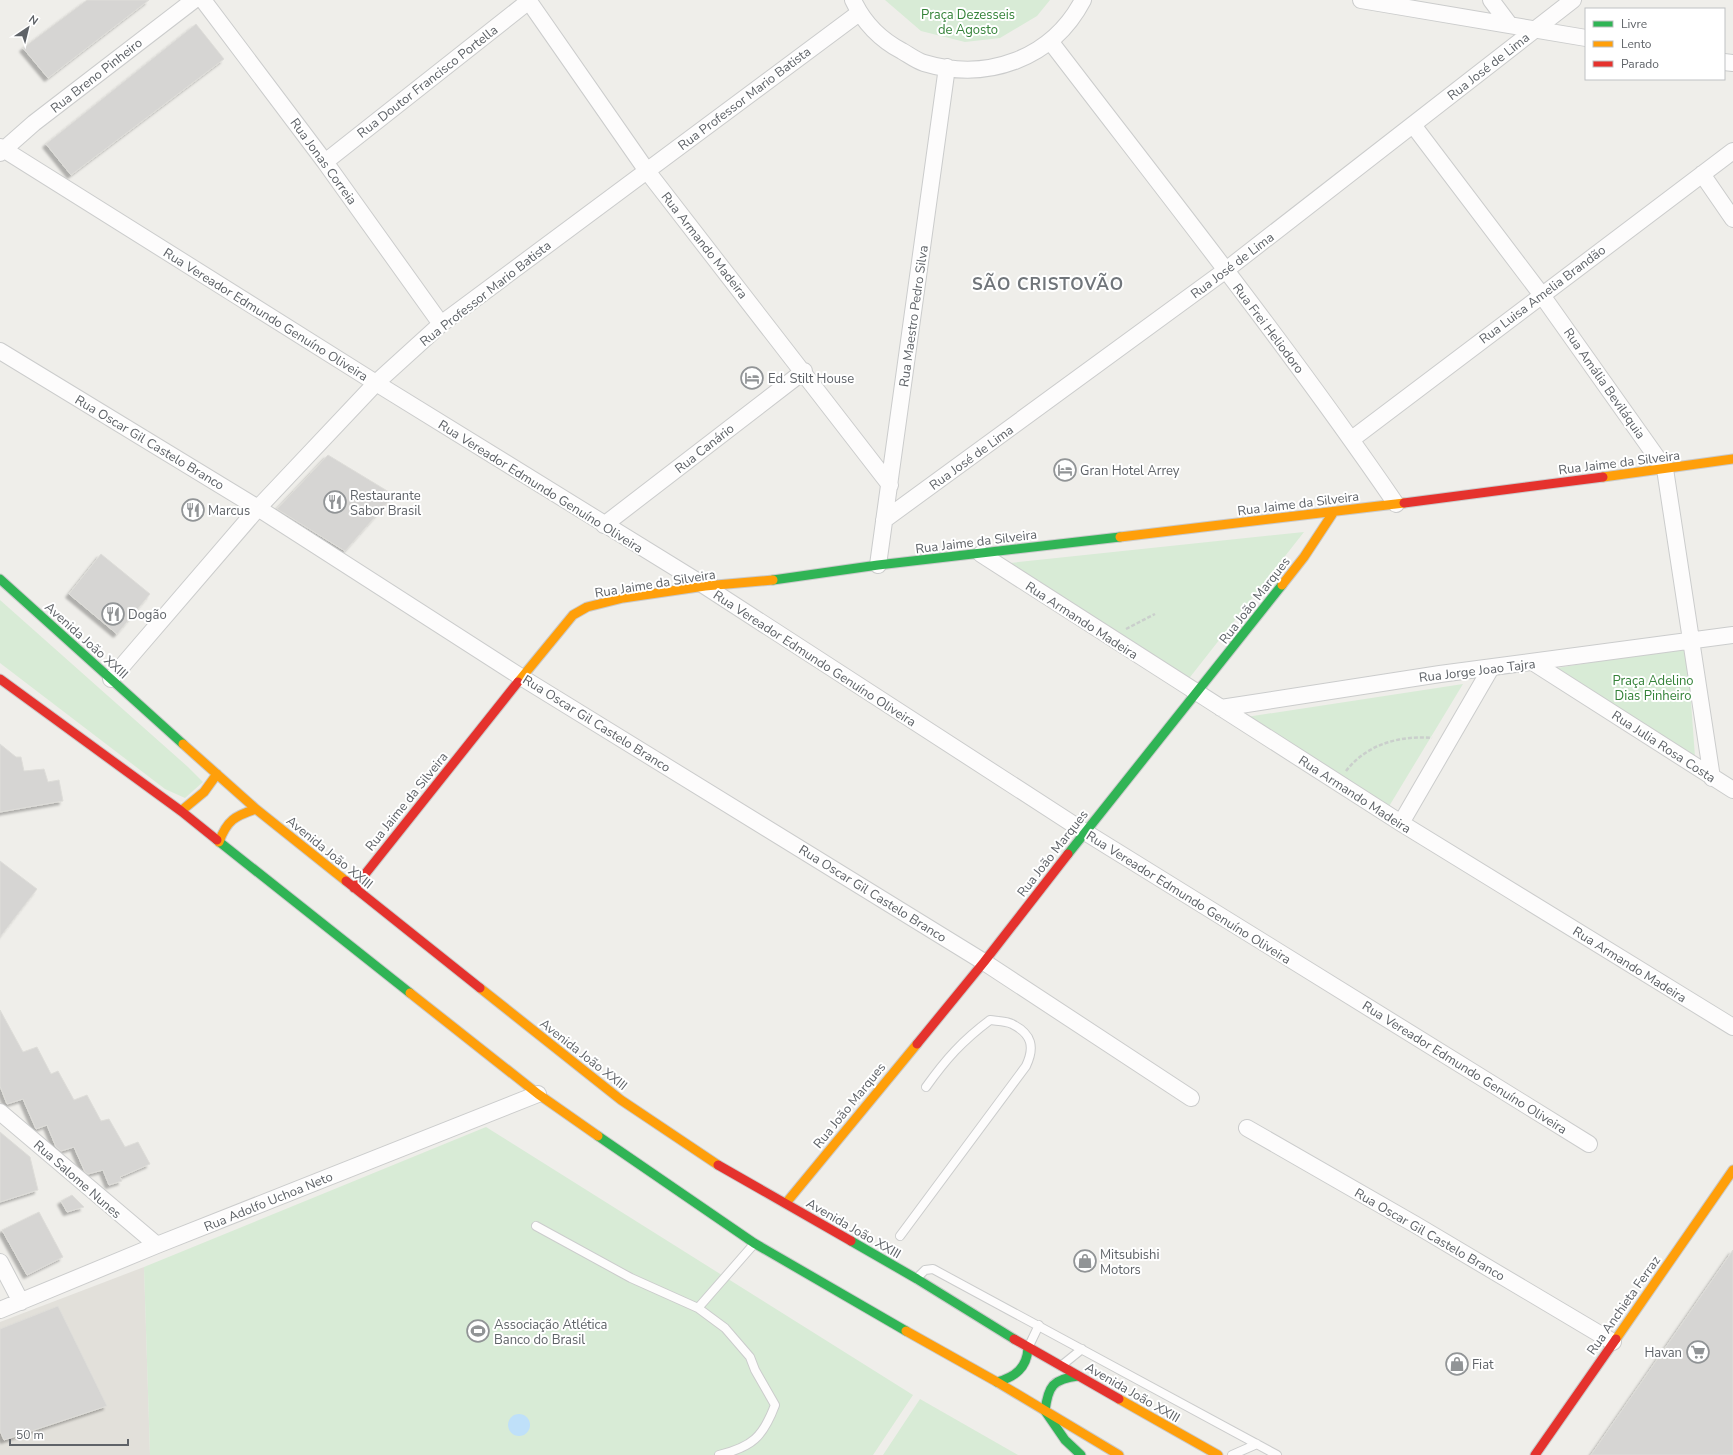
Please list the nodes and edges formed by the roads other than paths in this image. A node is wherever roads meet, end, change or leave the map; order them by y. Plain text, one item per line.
1 (194, 0) edge
2 (203, 0) edge
3 (528, 0) edge
4 (1083, 0) edge
5 (1361, 0) edge
6 (1491, 0) edge
7 (1572, 0) edge
8 (856, 7) edge
9 (1510, 24) junction
10 (1533, 30) junction
11 (1585, 38) edge
12 (1050, 41) junction
13 (947, 67) junction
14 (1413, 125) junction
15 (1, 150) edge
16 (1733, 151) edge
17 (325, 162) junction
18 (647, 171) junction
19 (1702, 174) junction
20 (1733, 219) edge
21 (1226, 270) junction
22 (1541, 294) junction
23 (440, 324) junction
24 (0, 351) edge
25 (804, 371) junction
26 (376, 384) junction
27 (1352, 439) junction
28 (1733, 460) edge
29 (1666, 469) junction
30 (890, 485) junction
31 (1396, 504) junction
32 (258, 508) junction
33 (1333, 514) junction
34 (884, 520) junction
35 (604, 525) junction
36 (981, 554) junction
37 (878, 565) junction
38 (0, 579) edge
39 (705, 586) junction
40 (1733, 635) edge
41 (1692, 640) junction
42 (1534, 663) junction
43 (1491, 668) junction
44 (522, 677) junction
45 (0, 679) edge
46 (111, 679) junction
47 (1197, 694) junction
48 (1221, 708) junction
49 (217, 774) junction
50 (1712, 778) junction
51 (1733, 790) edge
52 (256, 809) junction
53 (181, 811) junction
54 (1401, 823) junction
55 (1085, 832) junction
56 (220, 842) junction
57 (354, 888) junction
58 (984, 962) junction
59 (1733, 1027) edge
60 (926, 1087) dead end
61 (538, 1094) junction
62 (1191, 1098) dead end
63 (0, 1112) edge
64 (1246, 1128) dead end
65 (1589, 1144) dead end
66 (1733, 1170) edge
67 (786, 1203) junction
68 (536, 1226) dead end
69 (900, 1236) dead end
70 (754, 1243) junction
71 (157, 1245) junction
72 (0, 1262) edge
73 (917, 1279) junction
74 (21, 1302) junction
75 (698, 1308) junction
76 (0, 1310) edge
77 (1039, 1325) junction
78 (1613, 1342) junction
79 (1028, 1348) junction
80 (1082, 1349) junction
81 (1061, 1366) junction
82 (1078, 1376) junction
83 (997, 1382) junction
84 (1045, 1411) junction
85 (1258, 1444) junction
86 (719, 1455) edge
87 (1081, 1455) edge
88 (1119, 1455) edge
89 (1218, 1455) edge
90 (1232, 1455) edge
91 (1277, 1455) edge
92 (1535, 1455) edge

1 - 15 street, Rua Breno Pinheiro
2 - 17 street, Rua Jonas Correia
3 - 17 street, Rua Doutor Francisco Portella
3 - 18 street, Rua Armando Madeira
4 - 12 street
5 - 9 street
6 - 9 street
7 - 10 street, Rua José de Lima
8 - 13 street
8 - 18 street, Rua Professor Mario Batista
9 - 10 street
10 - 11 street
10 - 14 street, Rua José de Lima
12 - 13 street
12 - 21 street, Rua Frei Heliodoro
13 - 30 street, Rua Maestro Pedro Silva
14 - 21 street, Rua José de Lima
14 - 22 street, Rua Amália Beviláquia
15 - 26 street, Rua Vereador Edmundo Genuíno Oliveira
16 - 19 street, Rua Luisa Amelia Brandão
17 - 23 street, Rua Jonas Correia
18 - 23 street, Rua Professor Mario Batista
18 - 25 street, Rua Armando Madeira
19 - 20 street
19 - 22 street, Rua Luisa Amelia Brandão
21 - 27 street, Rua Frei Heliodoro
21 - 34 street, Rua José de Lima
22 - 27 street, Rua Luisa Amelia Brandão
22 - 29 street, Rua Amália Beviláquia
23 - 26 street, Rua Professor Mario Batista
24 - 32 street, Rua Oscar Gil Castelo Branco
25 - 30 street, Rua Armando Madeira
25 - 35 street, Rua Canário
26 - 32 street, Rua Professor Mario Batista
26 - 35 street, Rua Vereador Edmundo Genuíno Oliveira
27 - 31 street, Rua Frei Heliodoro
28 - 29 main road, Rua Jaime da Silveira
29 - 31 main road, Rua Jaime da Silveira
29 - 41 street, Rua Amália Beviláquia
30 - 34 street, Rua Maestro Pedro Silva
31 - 33 main road, Rua Jaime da Silveira
32 - 44 street, Rua Oscar Gil Castelo Branco
32 - 46 street, Rua Professor Mario Batista
33 - 36 main road, Rua Jaime da Silveira
33 - 47 main road, Rua João Marques
34 - 37 street, Rua Maestro Pedro Silva
35 - 39 street, Rua Vereador Edmundo Genuíno Oliveira
36 - 37 main road, Rua Jaime da Silveira
36 - 47 street, Rua Armando Madeira
37 - 39 main road, Rua Jaime da Silveira
38 - 46 main road, Avenida João XXIII
39 - 44 main road, Rua Jaime da Silveira
39 - 55 street, Rua Vereador Edmundo Genuíno Oliveira
40 - 41 street, Rua Jorge Joao Tajra
41 - 42 street, Rua Jorge Joao Tajra
41 - 50 street, Rua Amália Beviláquia
42 - 43 street, Rua Jorge Joao Tajra
42 - 50 street, Rua Julia Rosa Costa
43 - 48 street, Rua Jorge Joao Tajra
43 - 54 street
44 - 57 main road, Rua Jaime da Silveira
44 - 58 street, Rua Oscar Gil Castelo Branco
45 - 53 main road
46 - 49 main road, Avenida João XXIII
47 - 48 street, Rua Armando Madeira
47 - 55 main road, Rua João Marques
48 - 54 street, Rua Armando Madeira
49 - 52 main road, Avenida João XXIII
49 - 53 main road
50 - 51 street, Rua Julia Rosa Costa
52 - 56 main road
52 - 57 main road, Avenida João XXIII
53 - 56 main road
54 - 59 street, Rua Armando Madeira
55 - 58 main road, Rua João Marques
55 - 65 street, Rua Vereador Edmundo Genuíno Oliveira
56 - 61 main road
57 - 67 main road, Avenida João XXIII
58 - 62 street, Rua Oscar Gil Castelo Branco
58 - 67 main road, Rua João Marques
60 - 69 lane
61 - 70 main road
61 - 71 street, Rua Adolfo Uchoa Neto
63 - 71 street, Rua Salome Nunes
64 - 78 street, Rua Oscar Gil Castelo Branco
66 - 78 main road, Rua Anchieta Ferraz
67 - 73 main road, Avenida João XXIII
68 - 75 lane
70 - 75 lane
70 - 83 main road
71 - 74 street, Rua Adolfo Uchoa Neto
72 - 74 street
73 - 77 lane
73 - 79 main road, Avenida João XXIII
74 - 76 street, Rua Adolfo Uchoa Neto
75 - 86 lane
77 - 79 lane
77 - 80 lane
78 - 92 main road, Rua Anchieta Ferraz
79 - 81 main road, Avenida João XXIII
79 - 83 main road
80 - 81 lane
80 - 85 lane
81 - 82 main road, Avenida João XXIII
82 - 84 main road
82 - 89 main road, Avenida João XXIII
83 - 84 main road
84 - 87 main road
84 - 88 main road
85 - 90 lane
85 - 91 lane

